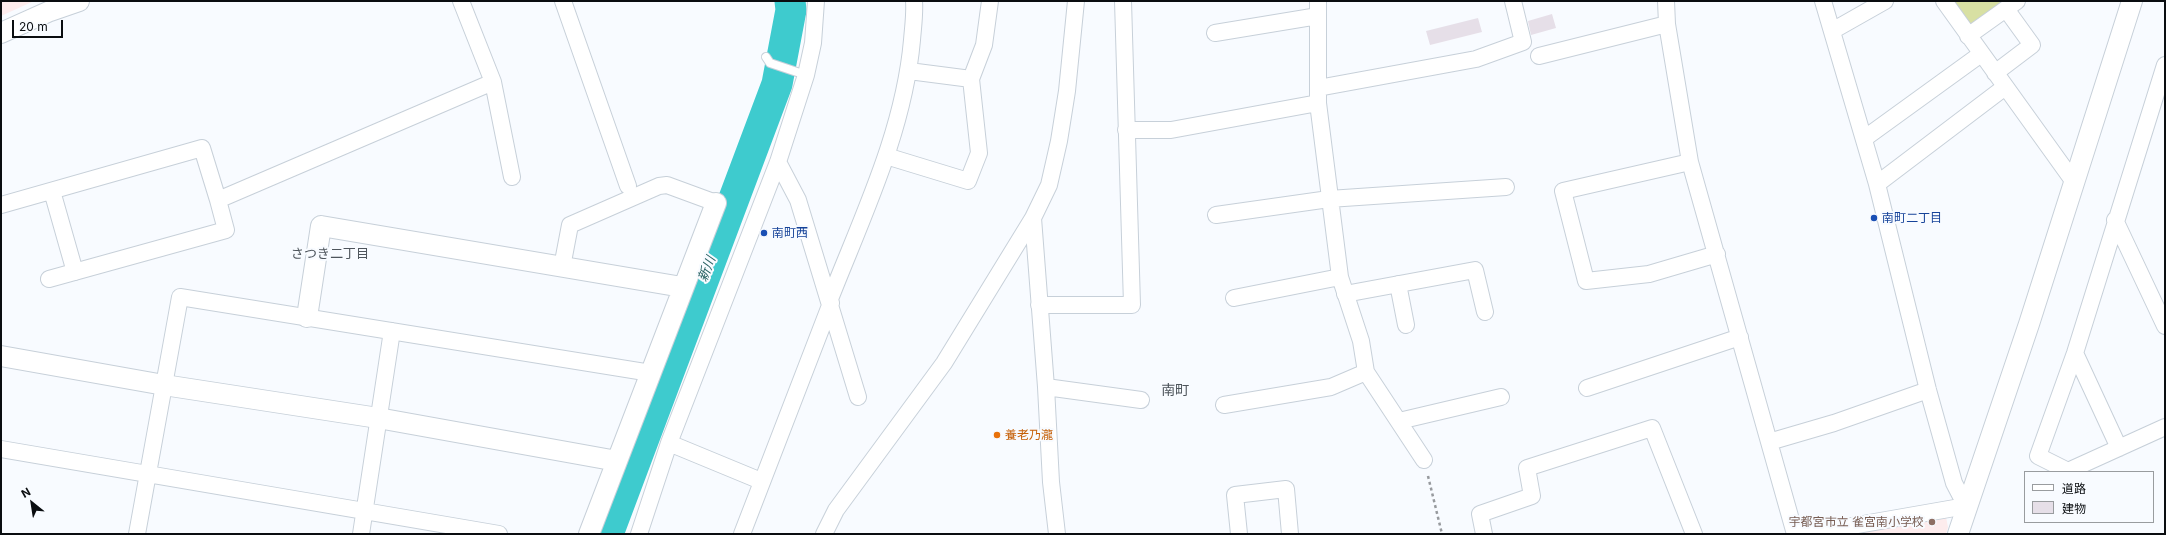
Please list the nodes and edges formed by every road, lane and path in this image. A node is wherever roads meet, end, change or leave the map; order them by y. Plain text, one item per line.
1 (79, 1) edge
2 (461, 1) edge
3 (562, 1) edge
4 (816, 1) edge
5 (914, 1) edge
6 (990, 1) edge
7 (1076, 1) edge
8 (1123, 1) edge
9 (1513, 1) edge
10 (1666, 1) edge
11 (1823, 1) edge
12 (1884, 1) edge
13 (1944, 1) edge
14 (2132, 1) edge
15 (2012, 5) edge
16 (1318, 8) edge
17 (1667, 24) junction
18 (1832, 31) junction
19 (1, 33) edge
20 (1215, 33) dead end
21 (1968, 36) junction
22 (1982, 54) junction
23 (1539, 56) dead end
24 (768, 60) dead end
25 (2165, 65) edge
26 (909, 71) junction
27 (1995, 73) junction
28 (806, 74) junction
29 (971, 79) junction
30 (493, 82) junction
31 (2005, 87) junction
32 (2162, 90) edge
33 (1318, 95) junction
34 (1126, 130) junction
35 (1865, 138) junction
36 (886, 156) junction
37 (778, 162) junction
38 (1690, 162) junction
39 (512, 177) dead end
40 (2074, 182) junction
41 (1877, 184) junction
42 (628, 186) dead end
43 (1506, 187) dead end
44 (52, 191) junction
45 (1329, 199) junction
46 (218, 200) junction
47 (716, 202) joint
48 (1, 205) edge
49 (1216, 215) dead end
50 (1033, 218) junction
51 (2116, 220) junction
52 (1717, 254) junction
53 (562, 267) junction
54 (75, 272) junction
55 (1340, 277) junction
56 (49, 279) dead end
57 (1398, 284) junction
58 (682, 287) junction
59 (1345, 294) junction
60 (1234, 298) dead end
61 (830, 301) junction
62 (1039, 305) junction
63 (1485, 312) dead end
64 (307, 317) junction
65 (1406, 325) dead end
66 (2165, 326) edge
67 (392, 331) junction
68 (1740, 337) junction
69 (2075, 353) junction
70 (1, 356) edge
71 (1366, 372) junction
72 (651, 373) junction
73 (164, 385) junction
74 (1046, 387) junction
75 (1587, 388) dead end
76 (1928, 390) junction
77 (858, 397) dead end
78 (1501, 397) dead end
79 (1141, 400) dead end
80 (1224, 405) dead end
81 (378, 418) junction
82 (1399, 421) junction
83 (2165, 427) edge
84 (1769, 442) junction
85 (669, 444) junction
86 (2119, 448) junction
87 (1, 449) edge
88 (1424, 460) joint
89 (618, 461) junction
90 (148, 475) junction
91 (761, 481) junction
92 (1966, 506) junction
93 (364, 510) junction
94 (137, 534) edge
95 (361, 534) edge
96 (499, 534) edge
97 (589, 534) edge
98 (639, 534) edge
99 (742, 534) edge
100 (824, 534) edge
101 (1057, 534) edge
102 (1239, 534) edge
103 (1290, 534) edge
104 (1442, 534) edge
105 (1484, 534) edge
106 (1694, 534) edge
107 (1795, 534) edge
108 (1806, 534) edge
109 (1958, 534) edge

1 - 19 street
2 - 30 street
3 - 42 street
4 - 28 street
5 - 26 street
6 - 29 street
7 - 50 street
8 - 34 street
9 - 33 street
10 - 17 street
11 - 18 street
12 - 18 street
13 - 21 street
14 - 40 street
15 - 21 street
15 - 27 street
16 - 20 street
16 - 33 street
17 - 23 street
17 - 38 street
18 - 35 street
21 - 22 street
22 - 27 street
22 - 35 street
24 - 28 lane
25 - 32 street
26 - 29 street
26 - 36 street
27 - 31 street
28 - 37 street
29 - 36 street
30 - 39 street
30 - 46 street
31 - 40 street
31 - 41 street
32 - 51 street
33 - 34 street
33 - 45 street
34 - 62 street
35 - 41 street
36 - 61 street
37 - 61 street
37 - 85 street
38 - 52 street
38 - 52 street
40 - 92 street
41 - 76 street
43 - 45 street
44 - 46 street
44 - 48 street
44 - 54 street
45 - 49 street
45 - 55 street
46 - 54 street
47 - 53 street
47 - 58 street
50 - 62 street
50 - 100 street
51 - 66 street
51 - 69 street
52 - 68 street
53 - 58 street
53 - 64 street
54 - 56 street
55 - 59 street
55 - 60 street
57 - 59 street
57 - 63 street
57 - 65 street
58 - 72 street
59 - 71 street
61 - 77 street
61 - 91 street
62 - 74 street
64 - 67 street
64 - 73 street
67 - 72 street
67 - 81 street
68 - 75 street
68 - 84 street
69 - 86 street
69 - 86 street
70 - 73 street
71 - 80 street
71 - 82 street
72 - 89 street
73 - 81 street
73 - 90 street
74 - 79 street
74 - 101 street
76 - 84 street
76 - 92 street
78 - 82 street
81 - 89 street
81 - 93 street
82 - 88 street
83 - 86 street
84 - 107 street
85 - 91 street
85 - 98 street
87 - 90 street
88 - 104 path
89 - 97 street
90 - 93 street
90 - 94 street
91 - 99 street
92 - 108 street
92 - 109 street
93 - 95 street
93 - 96 street
102 - 103 street
105 - 106 street

